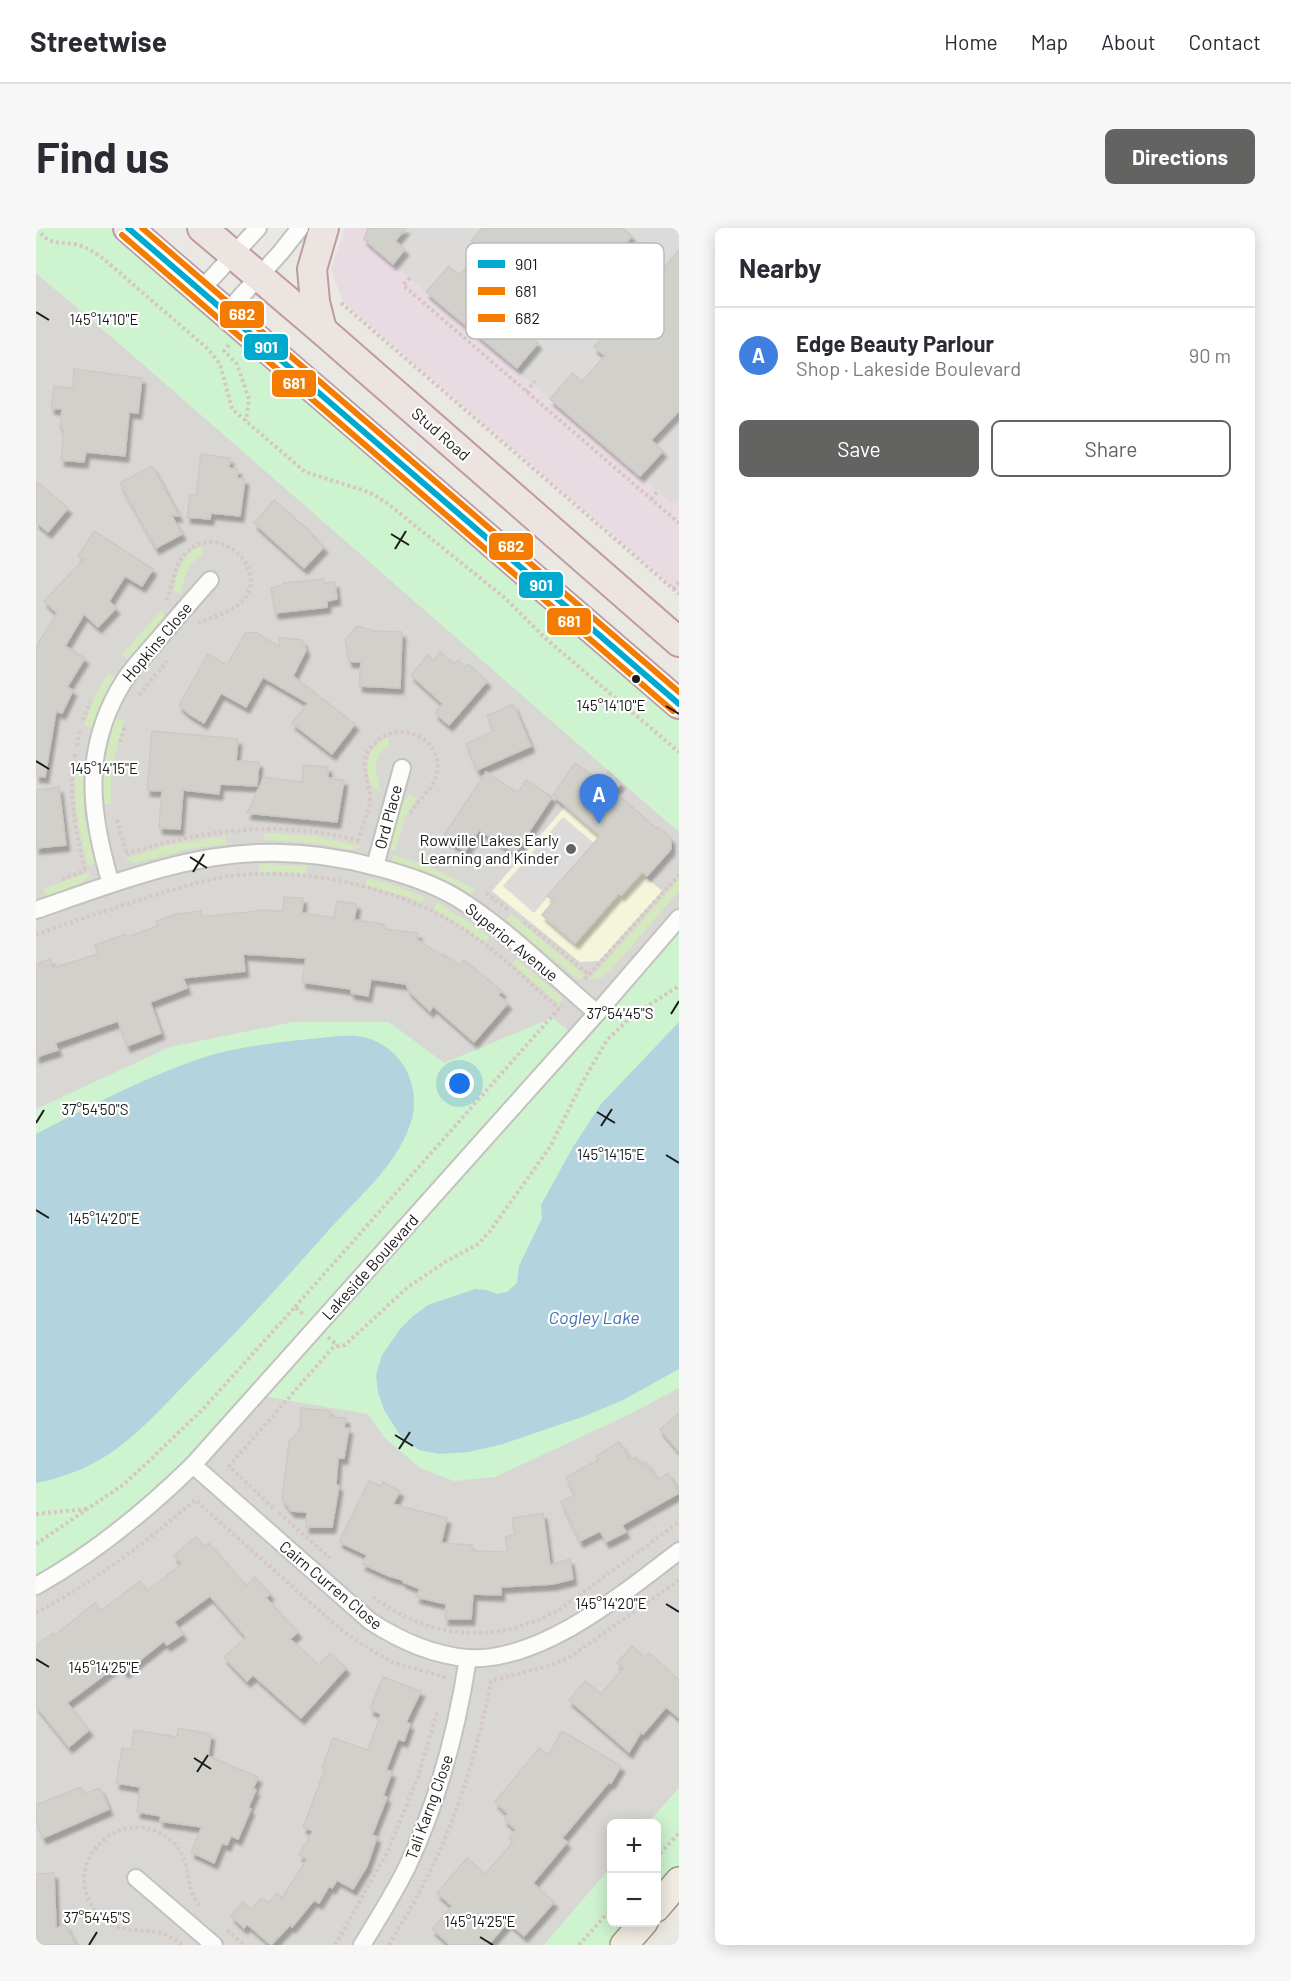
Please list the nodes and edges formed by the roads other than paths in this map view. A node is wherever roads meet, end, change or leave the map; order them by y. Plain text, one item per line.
1 (128, 228) edge
2 (202, 228) edge
3 (258, 228) edge
4 (300, 228) edge
5 (324, 228) edge
6 (235, 255) junction
7 (259, 276) junction
8 (200, 291) junction
9 (226, 313) junction
10 (322, 330) junction
11 (210, 580) dead end
12 (679, 642) edge
13 (679, 704) edge
14 (402, 768) dead end
15 (375, 866) junction
16 (111, 884) junction
17 (36, 910) edge
18 (679, 919) edge
19 (597, 1013) junction
20 (193, 1465) junction
21 (679, 1551) edge
22 (36, 1586) edge
23 (468, 1658) junction
24 (136, 1878) dead end
25 (679, 1881) edge
26 (661, 1903) edge
27 (640, 1927) edge
28 (214, 1945) edge
29 (362, 1945) edge
30 (624, 1945) edge

1 - 8 highway
2 - 6 highway, Stud Road
3 - 6 street
4 - 7 street
5 - 10 highway
6 - 7 highway, Stud Road
6 - 8 street
7 - 9 street
7 - 10 highway, Stud Road
8 - 9 highway
9 - 13 highway
10 - 12 highway, Stud Road
11 - 16 street, Hopkins Close
14 - 15 street, Ord Place
15 - 16 street, Superior Avenue
15 - 19 street, Superior Avenue
16 - 17 street, Superior Avenue
18 - 19 street, Lakeside Boulevard
19 - 20 street, Lakeside Boulevard
20 - 22 street, Lakeside Boulevard
20 - 23 street, Cairn Curren Close
21 - 23 street, Cairn Curren Close
23 - 29 street, Tali Karng Close
24 - 28 street
25 - 26 main road
27 - 30 main road

